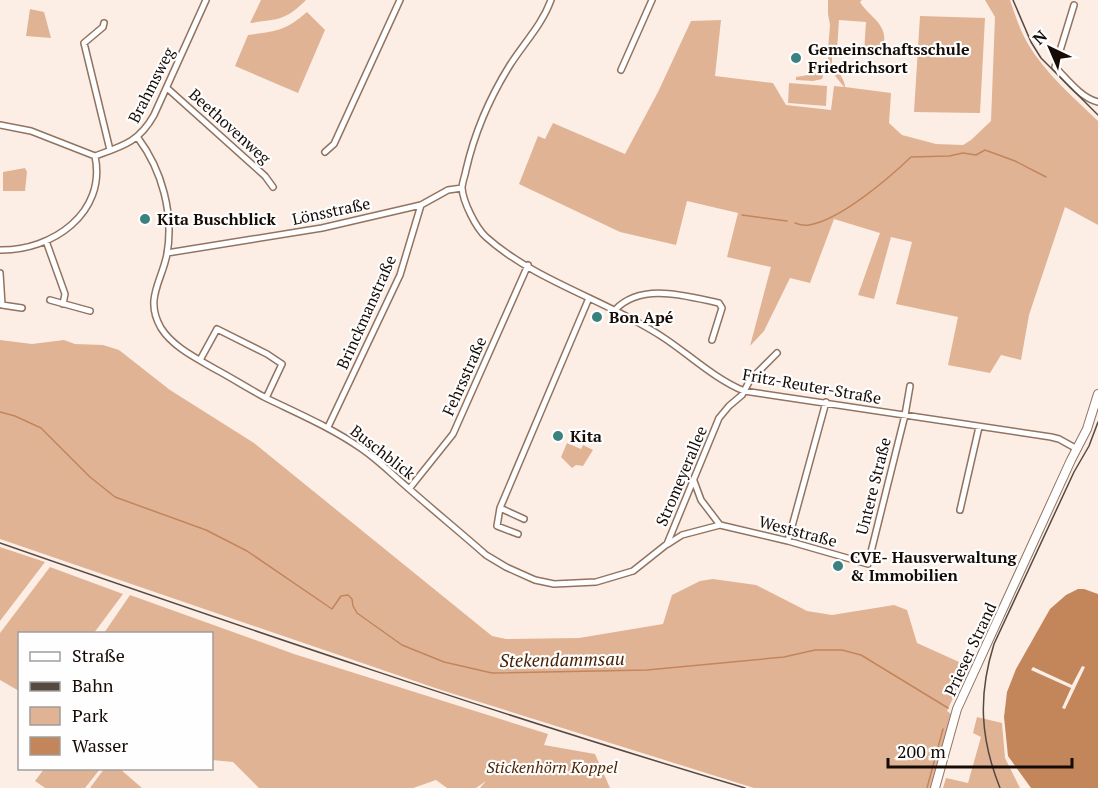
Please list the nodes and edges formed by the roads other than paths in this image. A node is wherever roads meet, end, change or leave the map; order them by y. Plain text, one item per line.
1 (206, 0) edge
2 (400, 0) edge
3 (551, 0) edge
4 (652, 0) edge
5 (1074, 5) dead end
6 (104, 23) dead end
7 (621, 70) dead end
8 (167, 88) junction
9 (1098, 102) edge
10 (0, 125) edge
11 (138, 138) junction
12 (110, 150) junction
13 (325, 152) dead end
14 (95, 156) junction
15 (273, 187) dead end
16 (462, 188) junction
17 (421, 205) junction
18 (46, 241) junction
19 (0, 250) edge
20 (167, 253) junction
21 (528, 265) junction
22 (0, 273) edge
23 (589, 298) junction
24 (50, 300) dead end
25 (63, 304) junction
26 (1, 305) edge
27 (22, 308) dead end
28 (615, 310) junction
29 (90, 311) dead end
30 (712, 340) dead end
31 (777, 352) dead end
32 (200, 360) junction
33 (909, 386) dead end
34 (744, 391) junction
35 (1098, 394) edge
36 (266, 398) junction
37 (826, 402) junction
38 (905, 415) junction
39 (328, 427) junction
40 (979, 427) junction
41 (1077, 449) junction
42 (694, 481) junction
43 (409, 489) junction
44 (500, 508) junction
45 (960, 510) dead end
46 (524, 519) dead end
47 (720, 525) junction
48 (518, 534) dead end
49 (788, 541) junction
50 (473, 544) joint
51 (667, 544) junction
52 (868, 564) joint
53 (935, 788) edge

1 - 8 street, Brahmsweg
2 - 13 street
3 - 16 street
4 - 7 street
5 - 9 street
6 - 12 street
8 - 11 street, Brahmsweg
8 - 15 street, Beethovenweg
10 - 14 street
11 - 12 street, Brahmsweg
11 - 20 street, Buschblick
12 - 14 street, Brahmsweg
14 - 18 street
16 - 17 street, Lönsstraße
16 - 21 street, Fritz-Reuter-Straße
17 - 20 street, Lönsstraße
17 - 39 street, Brinckmanstraße
18 - 19 street
18 - 25 street
20 - 32 street, Buschblick
21 - 23 street, Fritz-Reuter-Straße
21 - 43 street, Fehrsstraße
22 - 26 street
23 - 28 street, Fritz-Reuter-Straße
23 - 44 street
24 - 25 street
25 - 29 street
26 - 27 street
28 - 30 street
28 - 34 street, Fritz-Reuter-Straße
31 - 34 street, Stromeyerallee
32 - 36 street, Buschblick
32 - 36 street
33 - 38 street, Untere Straße
34 - 37 street, Fritz-Reuter-Straße
34 - 42 street, Stromeyerallee
35 - 41 street, Prieser Strand
36 - 39 street, Buschblick
37 - 38 street, Fritz-Reuter-Straße
37 - 49 street
38 - 40 street, Fritz-Reuter-Straße
38 - 52 street, Untere Straße
39 - 43 street, Buschblick
40 - 41 street, Fritz-Reuter-Straße
40 - 45 street
41 - 53 street, Prieser Strand
42 - 47 street
42 - 51 street, Stromeyerallee
43 - 50 street, Buschblick
44 - 46 street
44 - 48 street
47 - 49 street, Weststraße
47 - 51 street, Weststraße
49 - 52 street, Weststraße
50 - 51 street, Stromeyerallee

